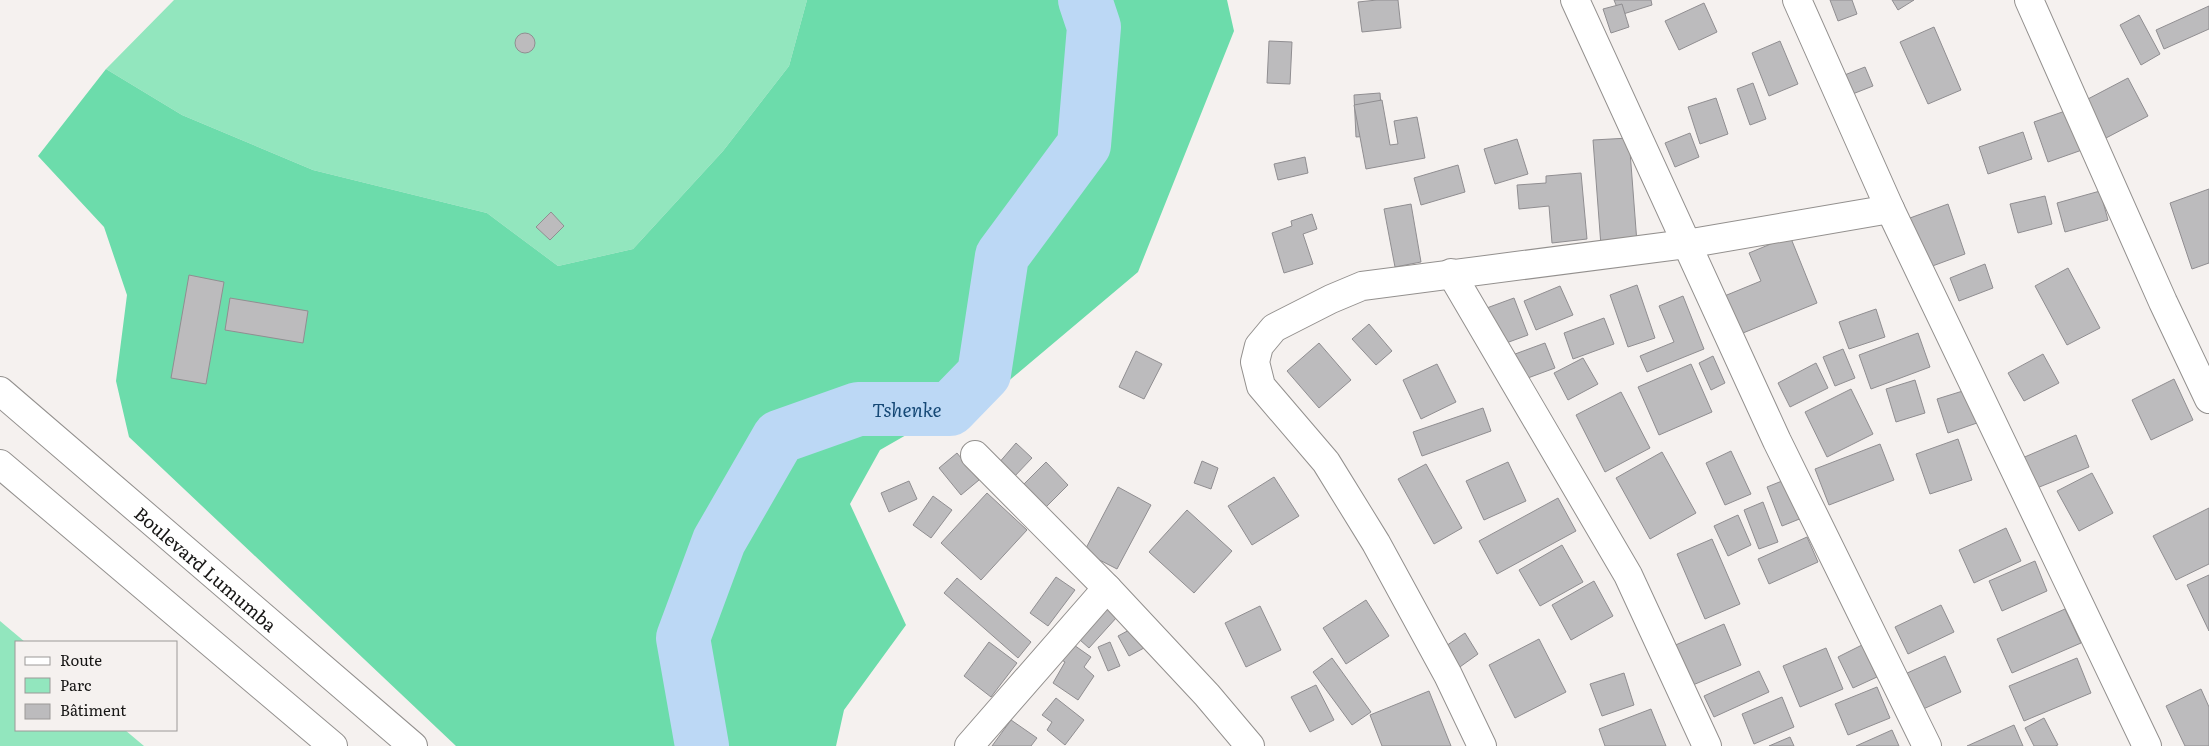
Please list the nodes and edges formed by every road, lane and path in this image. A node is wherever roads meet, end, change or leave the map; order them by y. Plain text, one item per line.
1 (1575, 0) edge
2 (1796, 0) edge
3 (2029, 0) edge
4 (1890, 209) junction
5 (1686, 244) junction
6 (1450, 273) junction
7 (0, 391) edge
8 (2209, 400) edge
9 (975, 455) dead end
10 (0, 464) edge
11 (1107, 588) junction
12 (333, 746) edge
13 (413, 746) edge
14 (969, 746) edge
15 (1250, 746) edge
16 (1482, 746) edge
17 (1707, 746) edge
18 (1927, 746) edge
19 (2147, 746) edge

1 - 5 main road
2 - 4 main road
3 - 8 main road
4 - 5 main road
4 - 19 main road
5 - 6 main road
5 - 18 main road
6 - 16 main road
6 - 17 main road
7 - 13 main road, Boulevard Lumumba
9 - 11 main road
10 - 12 main road
11 - 14 main road
11 - 15 main road

